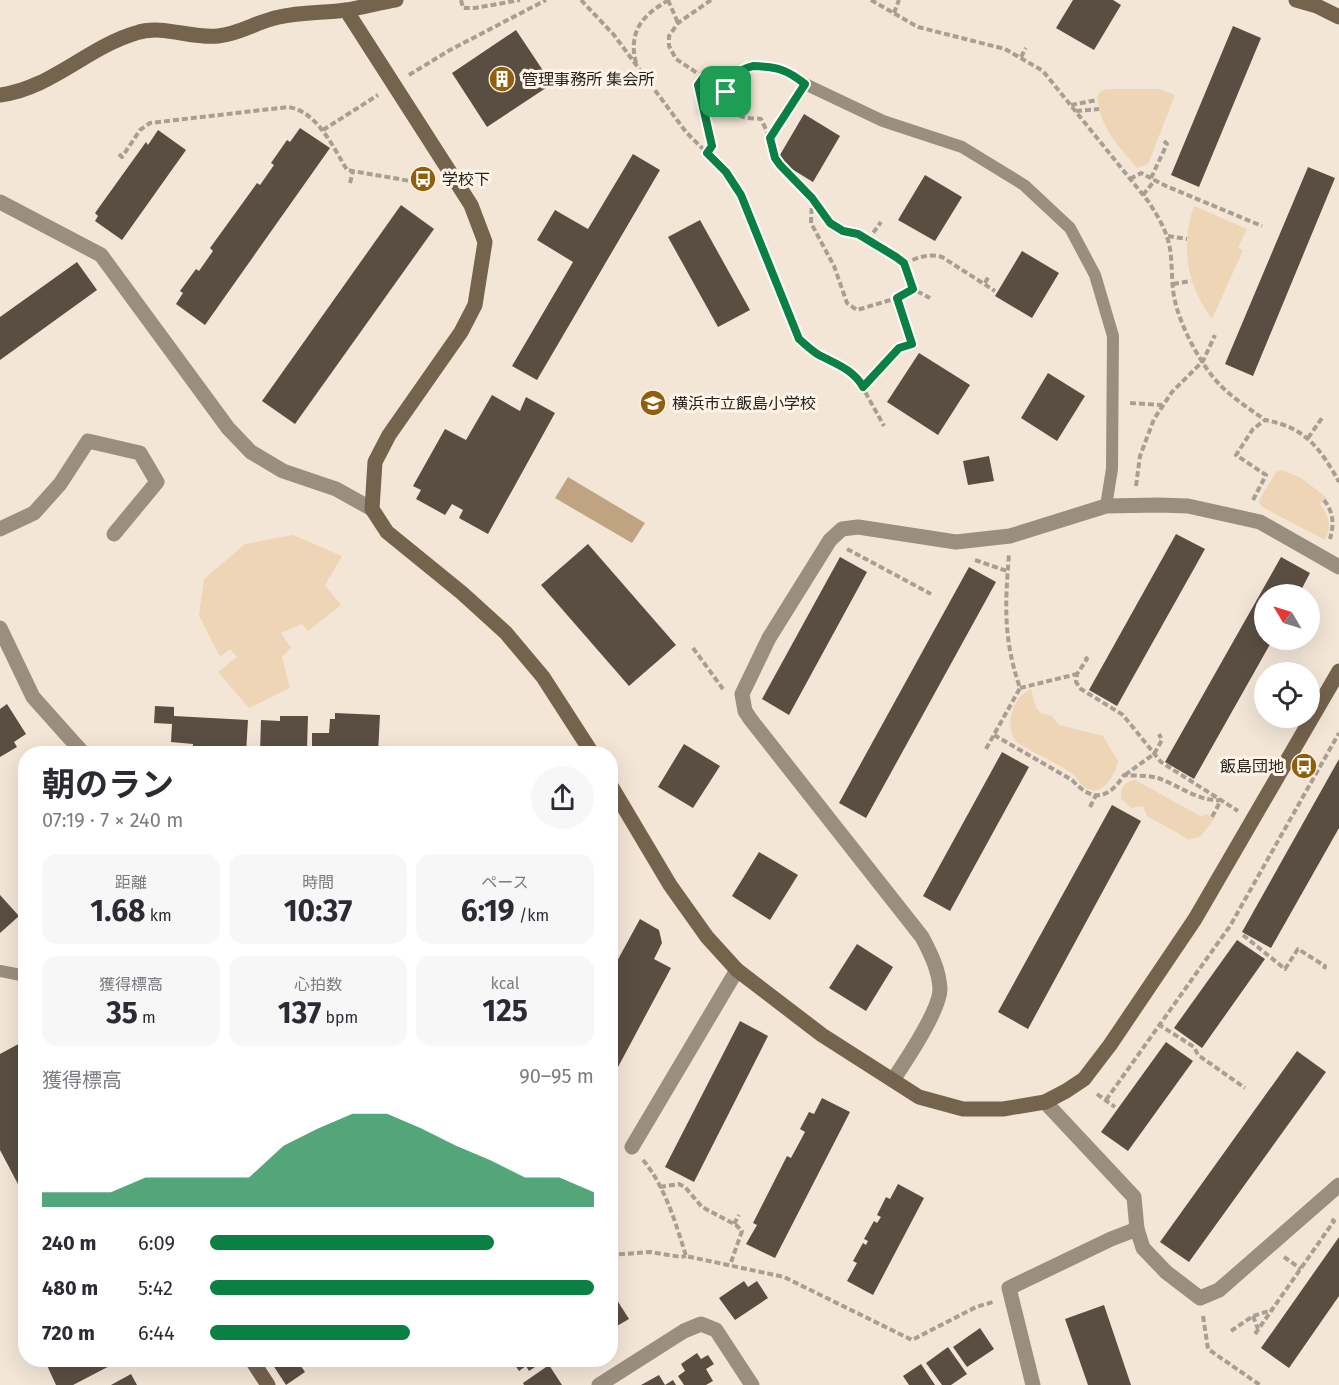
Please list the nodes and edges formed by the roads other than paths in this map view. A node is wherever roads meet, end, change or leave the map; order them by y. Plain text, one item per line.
1 (396, 0) edge
2 (1296, 0) edge
3 (346, 10) junction
4 (1339, 17) edge
5 (805, 84) road end
6 (0, 95) edge
7 (0, 202) edge
8 (1106, 506) junction
9 (372, 509) junction
10 (0, 529) edge
11 (114, 534) dead end
12 (1339, 567) edge
13 (0, 628) edge
14 (1339, 671) edge
15 (77, 746) edge
16 (587, 746) edge
17 (618, 797) edge
18 (737, 970) junction
19 (0, 971) edge
20 (18, 974) edge
21 (893, 1080) junction
22 (1045, 1102) junction
23 (632, 1147) road end
24 (1339, 1185) edge
25 (1137, 1229) junction
26 (256, 1367) edge
27 (268, 1385) edge
28 (599, 1385) edge
29 (752, 1385) edge
30 (1033, 1385) edge

1 - 3 street
2 - 4 street
3 - 6 street
3 - 9 street
5 - 8 lane
7 - 9 street
8 - 12 street
8 - 21 street
9 - 16 street
10 - 11 street
13 - 15 street
14 - 22 street
17 - 18 street
18 - 21 street
18 - 23 street
19 - 20 lane
21 - 22 street
22 - 25 street
24 - 25 street
25 - 30 street
26 - 27 street
28 - 29 street

